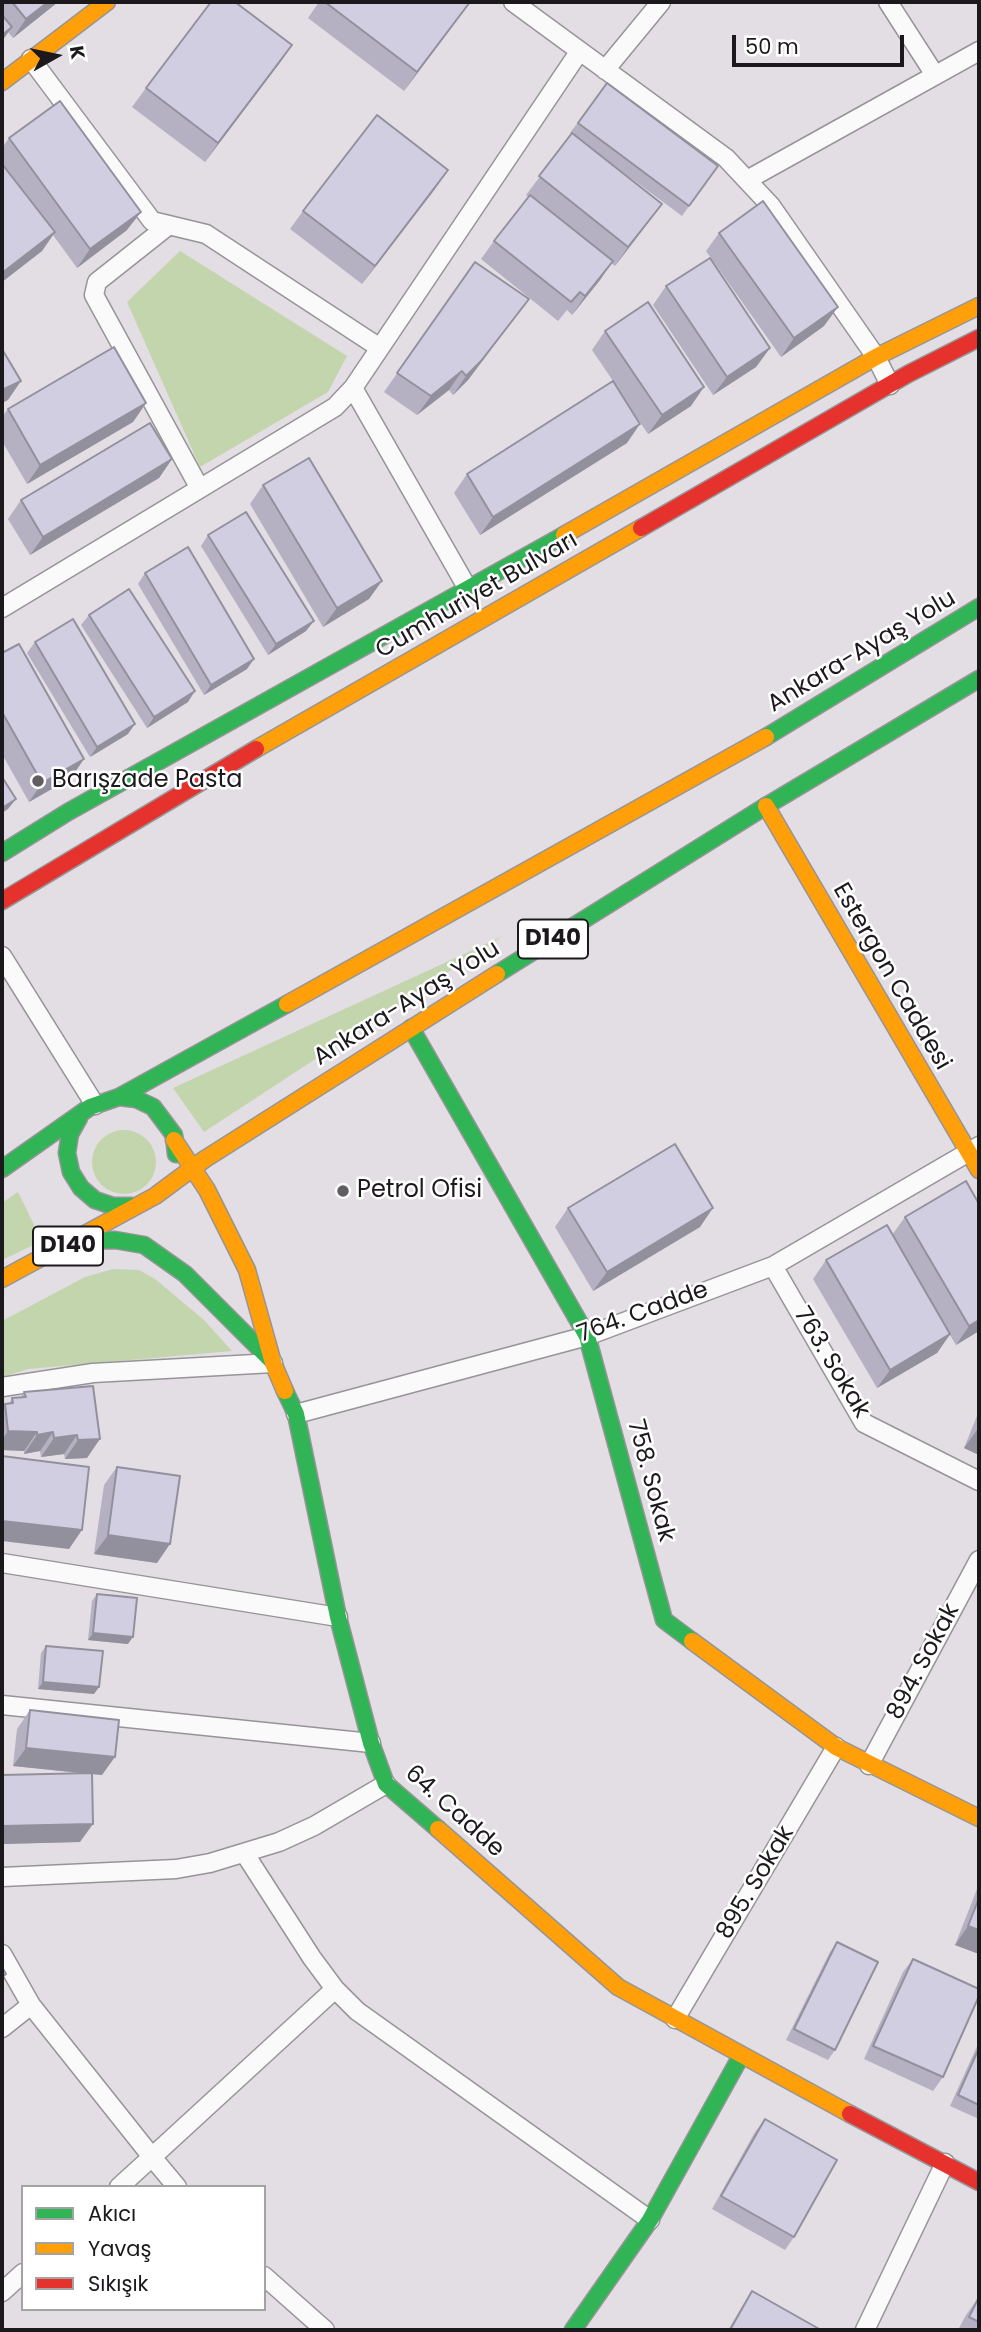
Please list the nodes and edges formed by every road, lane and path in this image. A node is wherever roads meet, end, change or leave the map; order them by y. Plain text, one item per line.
1 (107, 2) edge
2 (513, 2) edge
3 (662, 2) edge
4 (888, 2) edge
5 (979, 51) edge
6 (579, 52) junction
7 (31, 59) junction
8 (606, 70) junction
9 (935, 75) junction
10 (2, 82) edge
11 (747, 180) junction
12 (169, 225) junction
13 (979, 306) edge
14 (979, 338) edge
15 (380, 348) junction
16 (876, 357) junction
17 (890, 385) junction
18 (353, 388) junction
19 (199, 487) junction
20 (468, 589) junction
21 (979, 607) edge
22 (2, 608) edge
23 (979, 679) edge
24 (766, 806) junction
25 (2, 853) edge
26 (2, 901) edge
27 (2, 956) edge
28 (411, 1028) junction
29 (118, 1097) junction
30 (95, 1105) junction
31 (79, 1118) junction
32 (174, 1140) junction
33 (973, 1150) edge
34 (194, 1167) junction
35 (2, 1169) edge
36 (979, 1170) edge
37 (164, 1186) junction
38 (121, 1209) junction
39 (76, 1241) junction
40 (144, 1245) junction
41 (773, 1266) junction
42 (2, 1279) edge
43 (587, 1336) junction
44 (273, 1363) junction
45 (2, 1387) edge
46 (296, 1414) junction
47 (979, 1481) edge
48 (979, 1560) edge
49 (2, 1563) edge
50 (338, 1617) junction
51 (2, 1705) edge
52 (371, 1743) junction
53 (836, 1747) junction
54 (869, 1765) junction
55 (386, 1784) junction
56 (979, 1818) edge
57 (245, 1854) junction
58 (2, 1877) edge
59 (2, 1954) edge
60 (335, 1989) junction
61 (31, 2005) junction
62 (675, 2019) junction
63 (2, 2028) edge
64 (741, 2056) junction
65 (152, 2157) junction
66 (945, 2163) junction
67 (979, 2182) edge
68 (121, 2185) edge
69 (175, 2185) edge
70 (650, 2220) junction
71 (21, 2275) edge
72 (266, 2278) edge
73 (2, 2291) edge
74 (325, 2330) edge
75 (573, 2330) edge
76 (865, 2330) edge

1 - 7 main road
2 - 6 street
3 - 8 street
4 - 9 street
5 - 9 street
6 - 8 street
6 - 15 street
7 - 10 main road
7 - 12 street
8 - 11 street
9 - 11 street
11 - 16 street
12 - 15 street
12 - 19 street
13 - 16 main road, Cumhuriyet Bulvarı
14 - 17 main road, Cumhuriyet Bulvarı
15 - 18 street
16 - 17 street
16 - 20 main road, Cumhuriyet Bulvarı
17 - 26 main road, Cumhuriyet Bulvarı
18 - 19 street
18 - 20 street
19 - 22 street
20 - 25 main road, Cumhuriyet Bulvarı
21 - 29 main road, Ankara-Ayaş Yolu
23 - 24 main road, Ankara-Ayaş Yolu / D140
24 - 28 main road, Ankara-Ayaş Yolu / D140
24 - 33 main road, Estergon Caddesi
27 - 30 street
28 - 34 main road, Ankara-Ayaş Yolu / D140
28 - 43 main road, 758. Sokak
29 - 30 main road, Ankara-Ayaş Yolu
29 - 32 main road
30 - 31 main road, Ankara-Ayaş Yolu
31 - 35 main road, Ankara-Ayaş Yolu
31 - 38 main road
32 - 34 main road, 64. Cadde
32 - 37 main road
33 - 36 main road, Estergon Caddesi
33 - 41 street, 764. Cadde
34 - 37 main road, Ankara-Ayaş Yolu / D140
34 - 44 main road, 64. Cadde
37 - 38 main road, Ankara-Ayaş Yolu / D140
38 - 39 main road, Ankara-Ayaş Yolu / D140
38 - 40 main road
39 - 40 main road
39 - 42 main road, Ankara-Ayaş Yolu / D140
40 - 44 main road
41 - 43 street, 764. Cadde
41 - 47 street, 763. Sokak
43 - 46 street, 764. Cadde
43 - 53 main road, 758. Sokak
44 - 45 street
44 - 46 main road, 64. Cadde
46 - 50 main road, 64. Cadde
48 - 54 street, 894. Sokak
49 - 50 street
50 - 52 main road, 64. Cadde
51 - 52 street
52 - 55 main road, 64. Cadde
53 - 54 main road, 758. Sokak
53 - 62 street, 895. Sokak
54 - 56 main road, 758. Sokak
55 - 57 street
55 - 62 main road, 64. Cadde
57 - 58 street
57 - 60 street
59 - 61 street
60 - 65 street
60 - 70 street
61 - 63 street
61 - 65 street
62 - 64 main road, 64. Cadde
64 - 66 main road, 64. Cadde
64 - 70 main road
65 - 68 street
65 - 69 street
66 - 67 main road, 64. Cadde
66 - 76 street
70 - 75 main road
71 - 73 street
72 - 74 street

